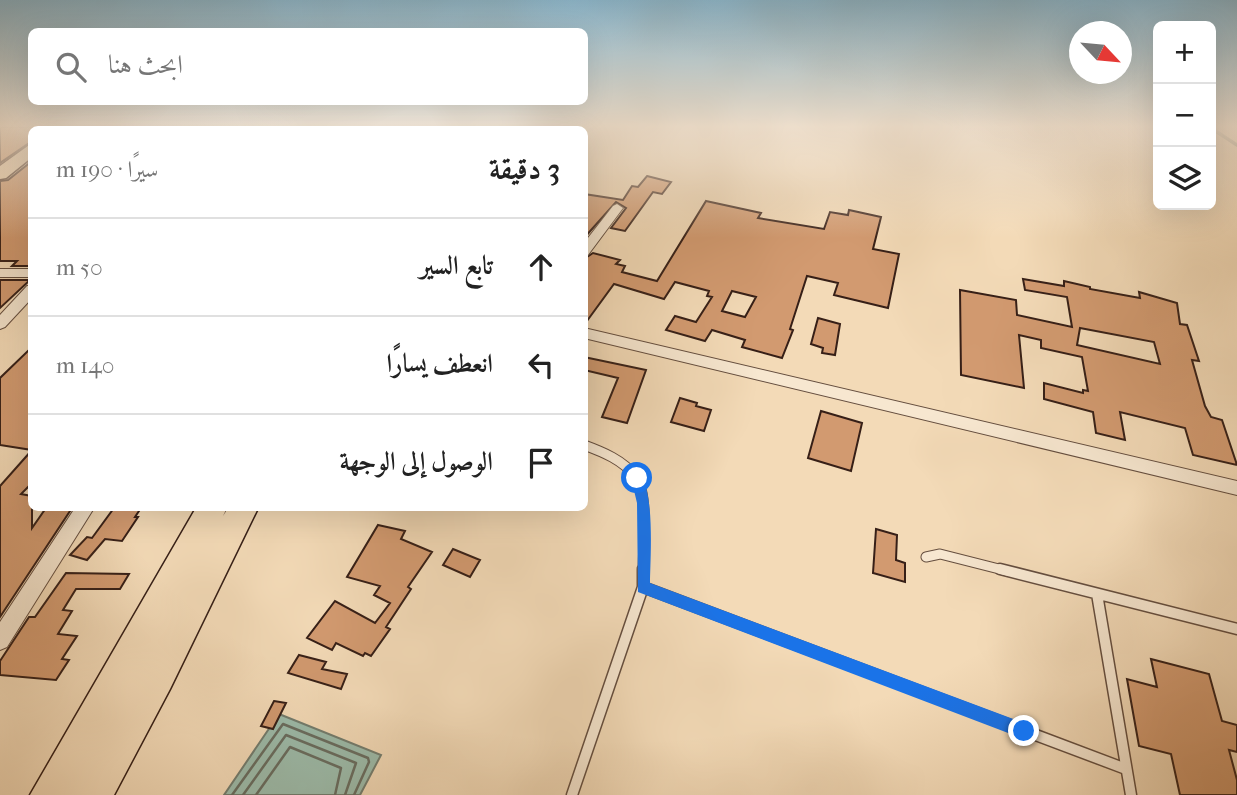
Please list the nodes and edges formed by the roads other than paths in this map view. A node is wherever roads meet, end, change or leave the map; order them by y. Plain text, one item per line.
1 (617, 208) dead end
2 (588, 247) edge
3 (0, 273) edge
4 (28, 273) edge
5 (28, 293) edge
6 (0, 324) edge
7 (588, 334) edge
8 (588, 447) edge
9 (1237, 488) edge
10 (83, 511) edge
11 (210, 511) edge
12 (241, 511) edge
13 (926, 557) dead end
14 (643, 587) junction
15 (1097, 594) junction
16 (1237, 629) edge
17 (0, 640) edge
18 (1126, 769) junction
19 (50, 795) edge
20 (92, 795) edge
21 (572, 795) edge
22 (1130, 795) edge

1 - 2 street
3 - 4 street
5 - 6 street
7 - 9 street
8 - 14 lane
10 - 17 street
11 - 19 highway
12 - 20 highway
13 - 15 lane
14 - 18 lane
14 - 21 lane
15 - 16 lane
15 - 18 lane
18 - 22 lane

